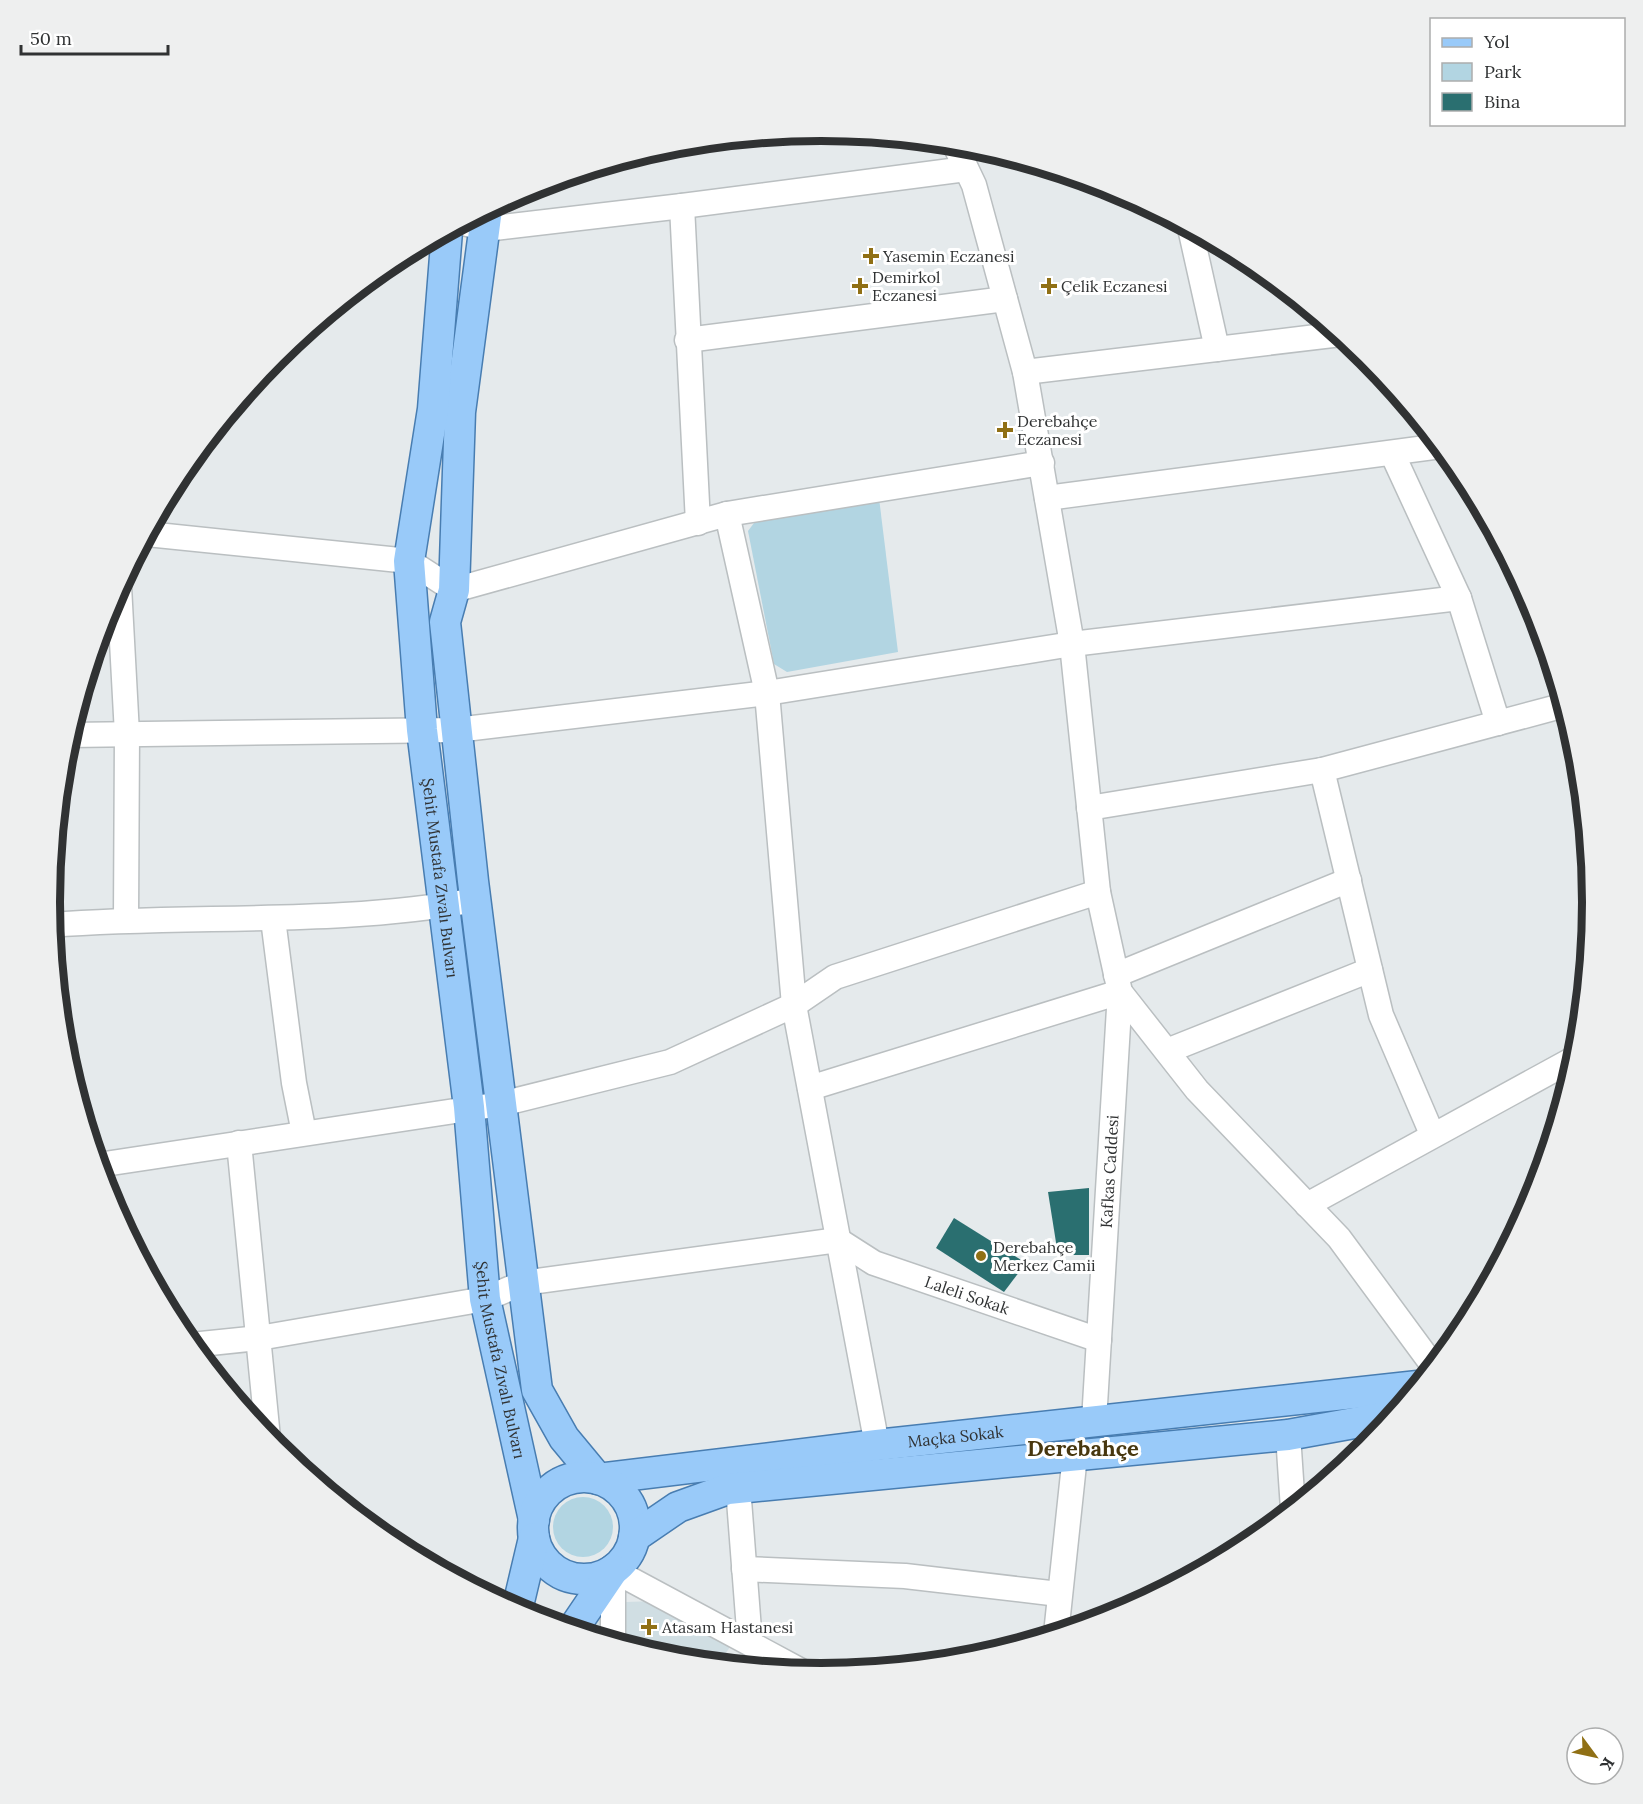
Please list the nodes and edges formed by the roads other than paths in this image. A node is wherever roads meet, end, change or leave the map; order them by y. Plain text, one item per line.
1 (959, 153) edge
2 (966, 169) junction
3 (682, 206) junction
4 (484, 220) edge
5 (479, 222) edge
6 (1192, 238) edge
7 (446, 240) edge
8 (1005, 299) junction
9 (1330, 335) edge
10 (687, 340) junction
11 (1217, 349) junction
12 (1025, 372) junction
13 (1433, 447) edge
14 (1392, 453) junction
15 (1042, 463) junction
16 (1047, 498) junction
17 (727, 514) junction
18 (698, 523) junction
19 (155, 535) edge
20 (409, 561) junction
21 (454, 590) junction
22 (1459, 598) junction
23 (120, 606) edge
24 (1072, 644) junction
25 (766, 693) junction
26 (1557, 707) edge
27 (1498, 723) junction
28 (422, 730) junction
29 (456, 730) junction
30 (127, 734) junction
31 (79, 735) edge
32 (1322, 770) junction
33 (1089, 808) junction
34 (1348, 880) junction
35 (1098, 892) junction
36 (475, 900) junction
37 (446, 906) junction
38 (126, 919) junction
39 (273, 919) junction
40 (61, 924) edge
41 (1370, 970) junction
42 (1118, 984) junction
43 (794, 1005) junction
44 (1167, 1051) junction
45 (1565, 1063) edge
46 (810, 1088) junction
47 (501, 1104) junction
48 (469, 1107) junction
49 (304, 1133) junction
50 (1432, 1134) junction
51 (239, 1143) junction
52 (107, 1164) edge
53 (1307, 1204) junction
54 (838, 1240) junction
55 (523, 1283) junction
56 (485, 1299) junction
57 (259, 1338) junction
58 (1099, 1340) junction
59 (201, 1344) edge
60 (1430, 1361) edge
61 (1408, 1387) edge
62 (1381, 1418) edge
63 (1094, 1421) junction
64 (267, 1423) edge
65 (1288, 1435) junction
66 (877, 1445) junction
67 (1075, 1455) junction
68 (598, 1479) junction
69 (738, 1487) junction
70 (1292, 1500) edge
71 (534, 1529) junction
72 (634, 1537) junction
73 (744, 1569) junction
74 (613, 1570) junction
75 (1059, 1594) junction
76 (519, 1601) edge
77 (577, 1623) edge
78 (1057, 1626) edge
79 (613, 1634) edge
80 (750, 1643) junction
81 (786, 1663) edge

1 - 2 street
2 - 3 street
2 - 8 street
3 - 4 street
3 - 10 street
5 - 21 main road, Şehit Mustafa Zıvalı Bulvarı
6 - 11 street
7 - 20 main road, Şehit Mustafa Zıvalı Bulvarı
8 - 10 street
8 - 12 street
9 - 11 street
10 - 18 street
11 - 12 street
12 - 15 street
13 - 14 street
14 - 16 street
14 - 22 street
15 - 16 street
15 - 17 street
16 - 24 street
17 - 18 street
17 - 25 street
18 - 21 street
19 - 20 street
20 - 21 street
20 - 28 main road, Şehit Mustafa Zıvalı Bulvarı
21 - 29 main road, Şehit Mustafa Zıvalı Bulvarı
22 - 24 street
22 - 27 street
23 - 30 street
24 - 25 street
24 - 33 street
25 - 29 street
25 - 43 street
26 - 27 street
27 - 32 street
28 - 29 street
28 - 30 street
28 - 37 main road, Şehit Mustafa Zıvalı Bulvarı
29 - 36 main road, Şehit Mustafa Zıvalı Bulvarı
30 - 31 street
30 - 38 street
32 - 33 street
32 - 34 street
33 - 35 street
34 - 41 street
34 - 42 street
35 - 42 street
35 - 43 street
36 - 37 street
36 - 47 main road, Şehit Mustafa Zıvalı Bulvarı
37 - 39 street
37 - 48 main road, Şehit Mustafa Zıvalı Bulvarı
38 - 39 street
38 - 40 street
39 - 49 street
41 - 44 street
41 - 50 street
42 - 44 street
42 - 46 street
42 - 58 street, Kafkas Caddesi
43 - 46 street
43 - 47 street
44 - 53 street
45 - 50 street
46 - 54 street
47 - 48 street
47 - 55 main road, Şehit Mustafa Zıvalı Bulvarı
48 - 49 street
48 - 56 main road, Şehit Mustafa Zıvalı Bulvarı
49 - 51 street
50 - 53 street
51 - 52 street
51 - 57 street
53 - 60 street
54 - 55 street
54 - 58 street, Laleli Sokak
54 - 66 street
55 - 56 street
55 - 68 main road, Şehit Mustafa Zıvalı Bulvarı
56 - 57 street
56 - 71 main road, Şehit Mustafa Zıvalı Bulvarı
57 - 59 street
57 - 64 street
58 - 63 street, Kafkas Caddesi
61 - 63 main road, Maçka Sokak
62 - 65 main road, Maçka Sokak
63 - 66 main road, Maçka Sokak
65 - 67 main road, Maçka Sokak
65 - 70 street
66 - 68 main road, Maçka Sokak
67 - 69 main road, Maçka Sokak
67 - 75 street
68 - 71 main road
68 - 72 main road
69 - 72 main road, Maçka Sokak
69 - 73 street
71 - 74 main road
71 - 76 main road, Şehit Mustafa Zıvalı Bulvarı
72 - 74 main road
73 - 75 street
73 - 80 street
74 - 77 main road
74 - 79 street
74 - 80 street
75 - 78 street
80 - 81 street

